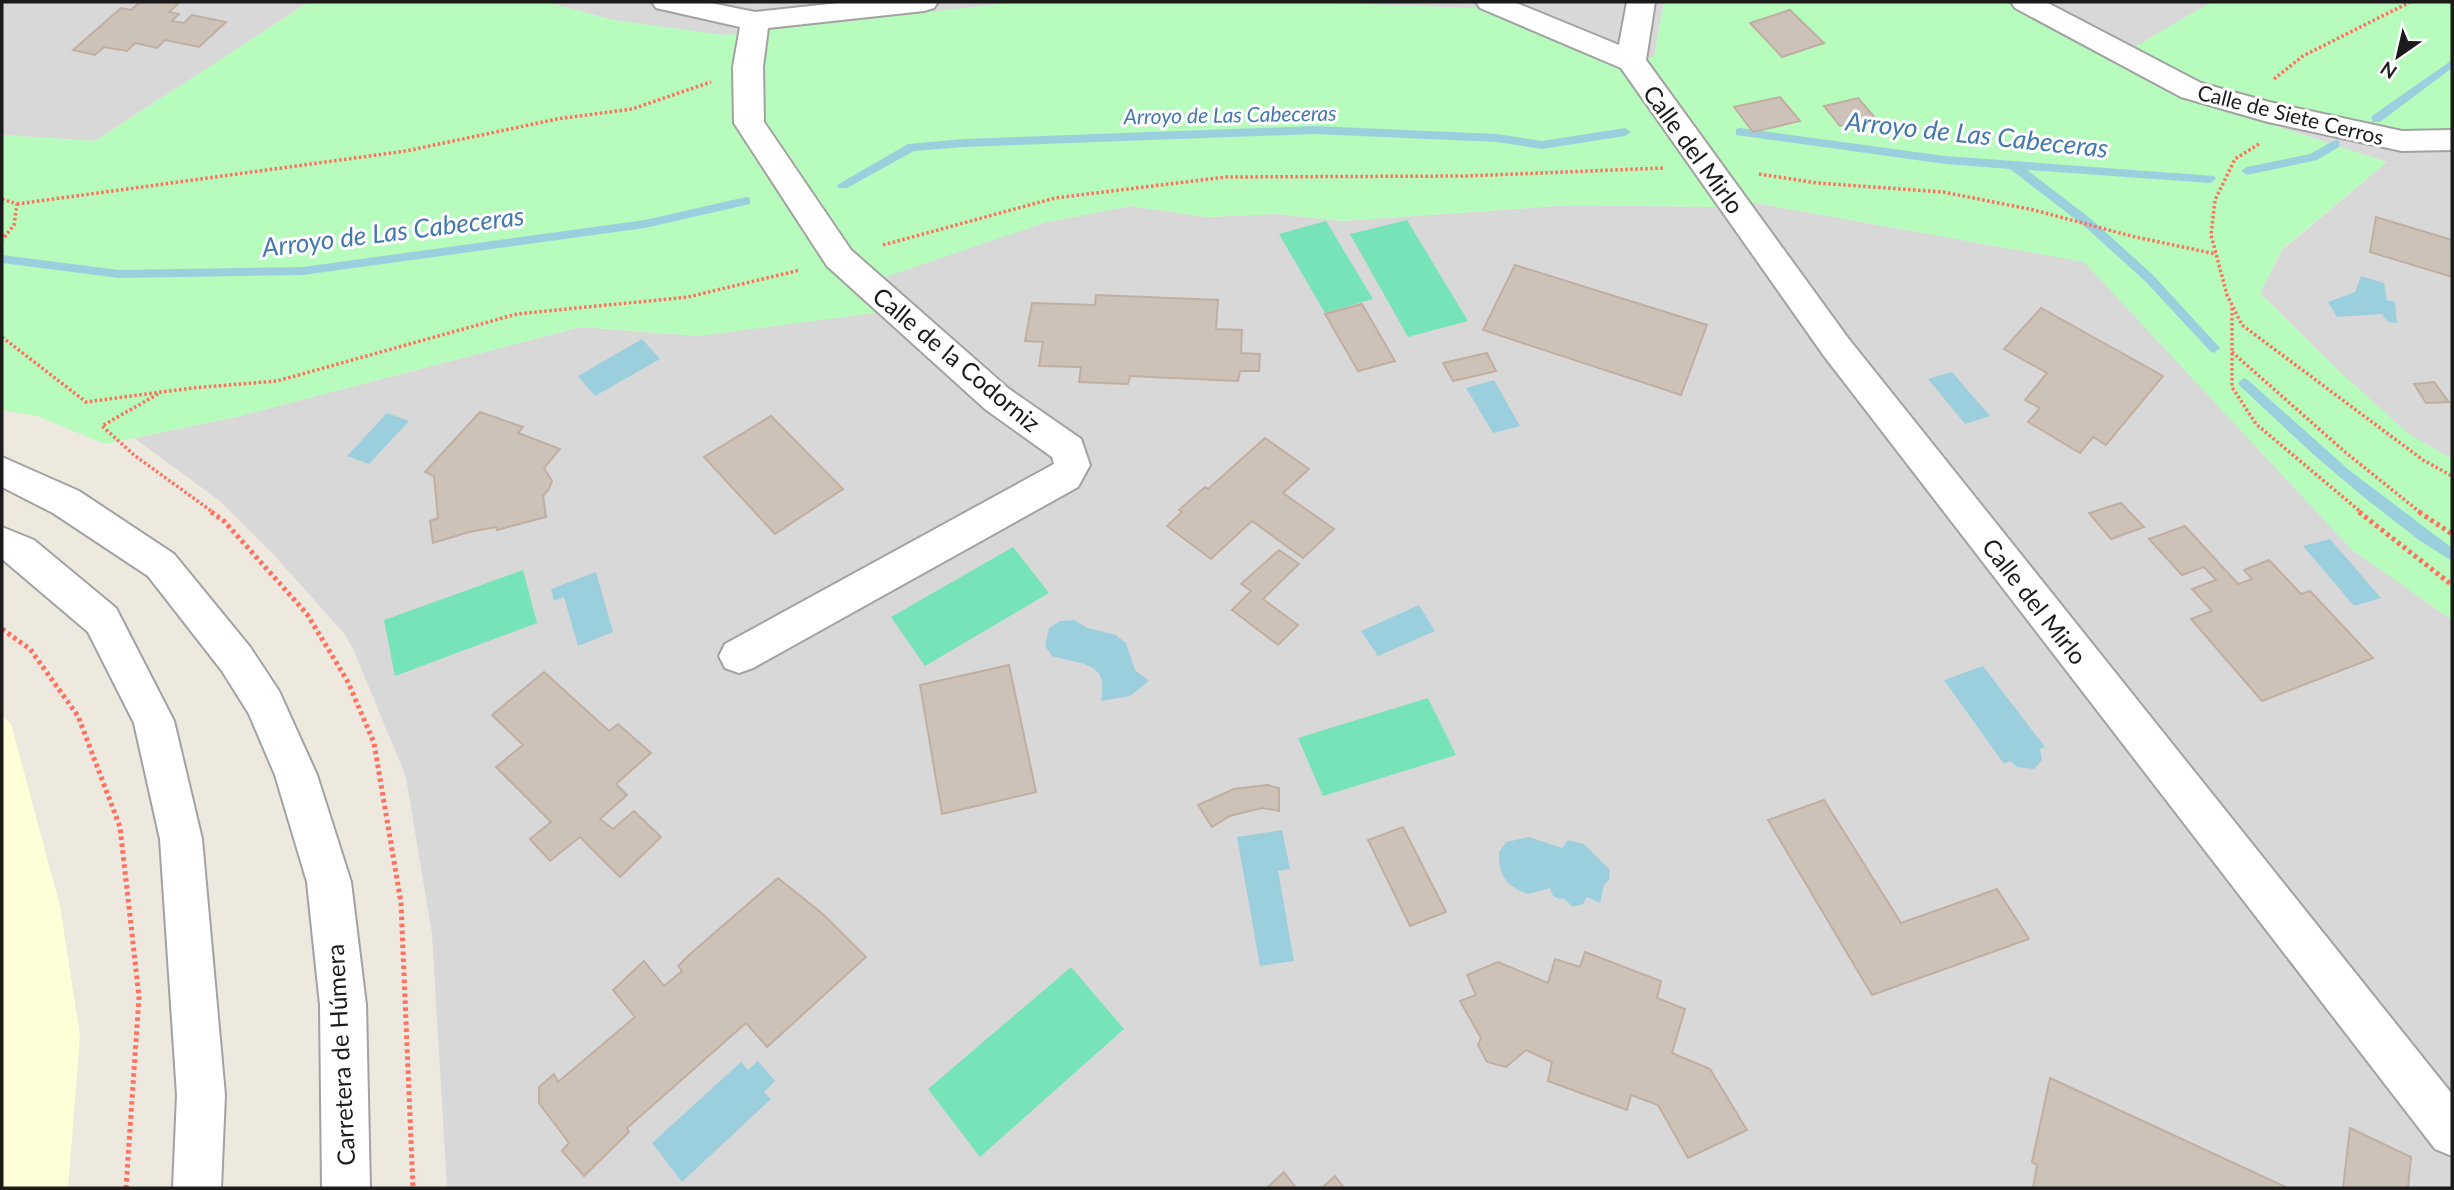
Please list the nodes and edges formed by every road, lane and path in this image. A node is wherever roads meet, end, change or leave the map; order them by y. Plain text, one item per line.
1 (666, 2) edge
2 (924, 2) edge
3 (1490, 2) edge
4 (1641, 2) edge
5 (2025, 2) edge
6 (2410, 2) edge
7 (755, 21) junction
8 (1631, 61) junction
9 (748, 72) junction
10 (2268, 112) junction
11 (2452, 140) edge
12 (1706, 166) junction
13 (2, 199) edge
14 (17, 204) junction
15 (2, 240) edge
16 (2216, 254) junction
17 (2232, 306) junction
18 (2232, 352) junction
19 (2, 471) edge
20 (2452, 476) edge
21 (2452, 534) edge
22 (2, 542) edge
23 (2452, 585) edge
24 (2, 629) edge
25 (739, 656) dead end
26 (406, 1012) dead end
27 (2452, 1132) edge
28 (126, 1188) edge
29 (197, 1188) edge
30 (346, 1188) edge
31 (413, 1188) edge

1 - 7 street
2 - 7 street
3 - 8 street, Calle del Mirlo
4 - 8 street, Calle del Mirlo
5 - 10 street, Calle de Siete Cerros
6 - 10 path
7 - 9 street, Calle de la Codorniz
8 - 12 street, Calle del Mirlo
9 - 14 path
9 - 25 street, Calle de la Codorniz
10 - 11 street, Calle de Siete Cerros
10 - 16 path
12 - 16 path
12 - 27 street, Calle del Mirlo
13 - 14 path
14 - 15 path
16 - 17 path
17 - 18 path
17 - 20 path
18 - 21 path
18 - 23 path
19 - 30 street, Carretera de Húmera
22 - 29 street
24 - 28 path
26 - 31 path

